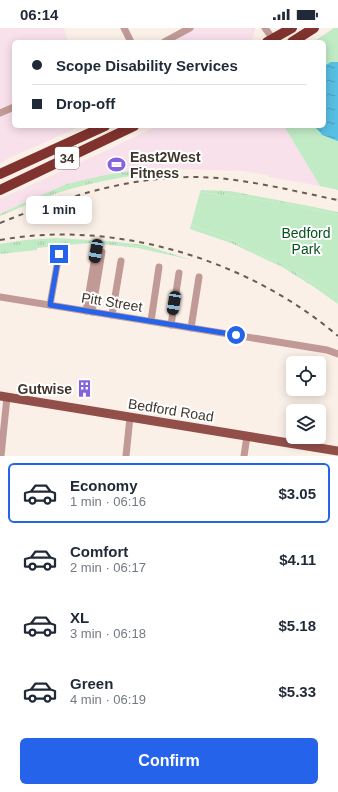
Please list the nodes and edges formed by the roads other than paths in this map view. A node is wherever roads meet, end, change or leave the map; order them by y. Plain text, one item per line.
1 (124, 28) edge
2 (190, 28) edge
3 (264, 28) edge
4 (292, 28) edge
5 (314, 28) edge
6 (130, 40) edge
7 (168, 40) edge
8 (271, 40) edge
9 (274, 40) edge
10 (295, 40) edge
11 (12, 108) edge
12 (0, 113) edge
13 (101, 128) edge
14 (130, 128) edge
15 (62, 146) junction
16 (68, 158) junction
17 (1, 171) edge
18 (0, 190) edge
19 (99, 252) dead end
20 (59, 254) dead end
21 (121, 261) dead end
22 (157, 267) dead end
23 (179, 273) dead end
24 (200, 277) dead end
25 (0, 297) edge
26 (50, 305) junction
27 (89, 311) junction
28 (112, 315) junction
29 (148, 321) junction
30 (171, 325) junction
31 (191, 328) junction
32 (338, 354) edge
33 (4, 396) edge
34 (130, 417) junction
35 (246, 436) junction
36 (338, 451) edge
37 (1, 454) edge
38 (126, 456) edge
39 (244, 456) edge

1 - 6 street
2 - 7 street
3 - 8 street
4 - 9 highway
5 - 10 highway
11 - 12 street
13 - 15 highway, 34
14 - 16 highway, 34
15 - 16 highway
15 - 17 highway, 34
16 - 18 highway, 34
19 - 27 street
20 - 26 street
21 - 28 street
22 - 29 street
23 - 30 street
24 - 31 street
25 - 26 street, Pitt Street
26 - 27 street, Pitt Street
27 - 28 street, Pitt Street
28 - 29 street, Pitt Street
29 - 30 street, Pitt Street
30 - 31 street, Pitt Street
31 - 32 street, Pitt Street
33 - 34 main road, Bedford Road
33 - 37 street
34 - 35 main road, Bedford Road
34 - 38 street
35 - 36 main road, Bedford Road
35 - 39 street

